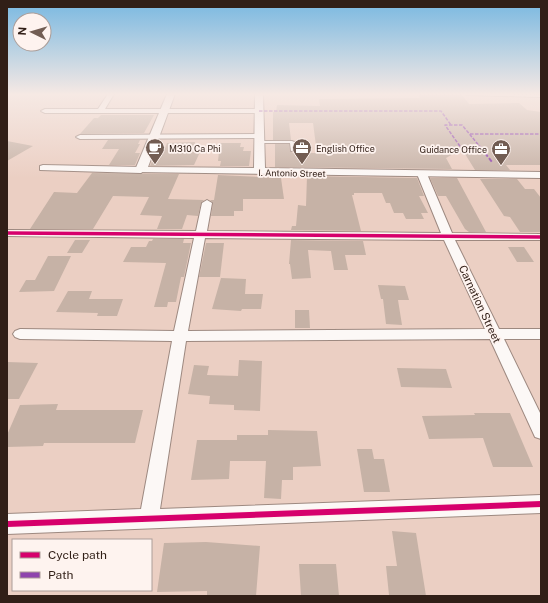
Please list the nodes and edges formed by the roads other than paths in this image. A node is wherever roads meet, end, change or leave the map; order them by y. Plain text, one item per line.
1 (160, 122) edge
2 (259, 122) edge
3 (80, 137) dead end
4 (155, 137) junction
5 (260, 139) junction
6 (293, 150) dead end
7 (43, 168) dead end
8 (141, 170) junction
9 (259, 172) junction
10 (422, 174) junction
11 (541, 175) edge
12 (207, 203) dead end
13 (7, 233) edge
14 (199, 234) junction
15 (448, 236) junction
16 (541, 237) edge
17 (20, 334) dead end
18 (495, 334) junction
19 (541, 334) edge
20 (180, 336) junction
21 (541, 432) edge
22 (541, 504) edge
23 (149, 518) junction
24 (7, 524) edge

1 - 4 street
2 - 5 street
3 - 4 street
4 - 5 street
4 - 8 street
5 - 6 lane
5 - 9 street
7 - 8 street, I. Antonio Street
8 - 9 street, I. Antonio Street
9 - 10 street, I. Antonio Street
10 - 11 street, I. Antonio Street
10 - 15 street, Carnation Street
12 - 14 street
13 - 14 street
14 - 15 street
14 - 20 street
15 - 16 street
15 - 18 street, Carnation Street
17 - 20 street
18 - 19 street
18 - 20 street
18 - 21 street, Carnation Street
20 - 23 street
22 - 23 street
23 - 24 street

